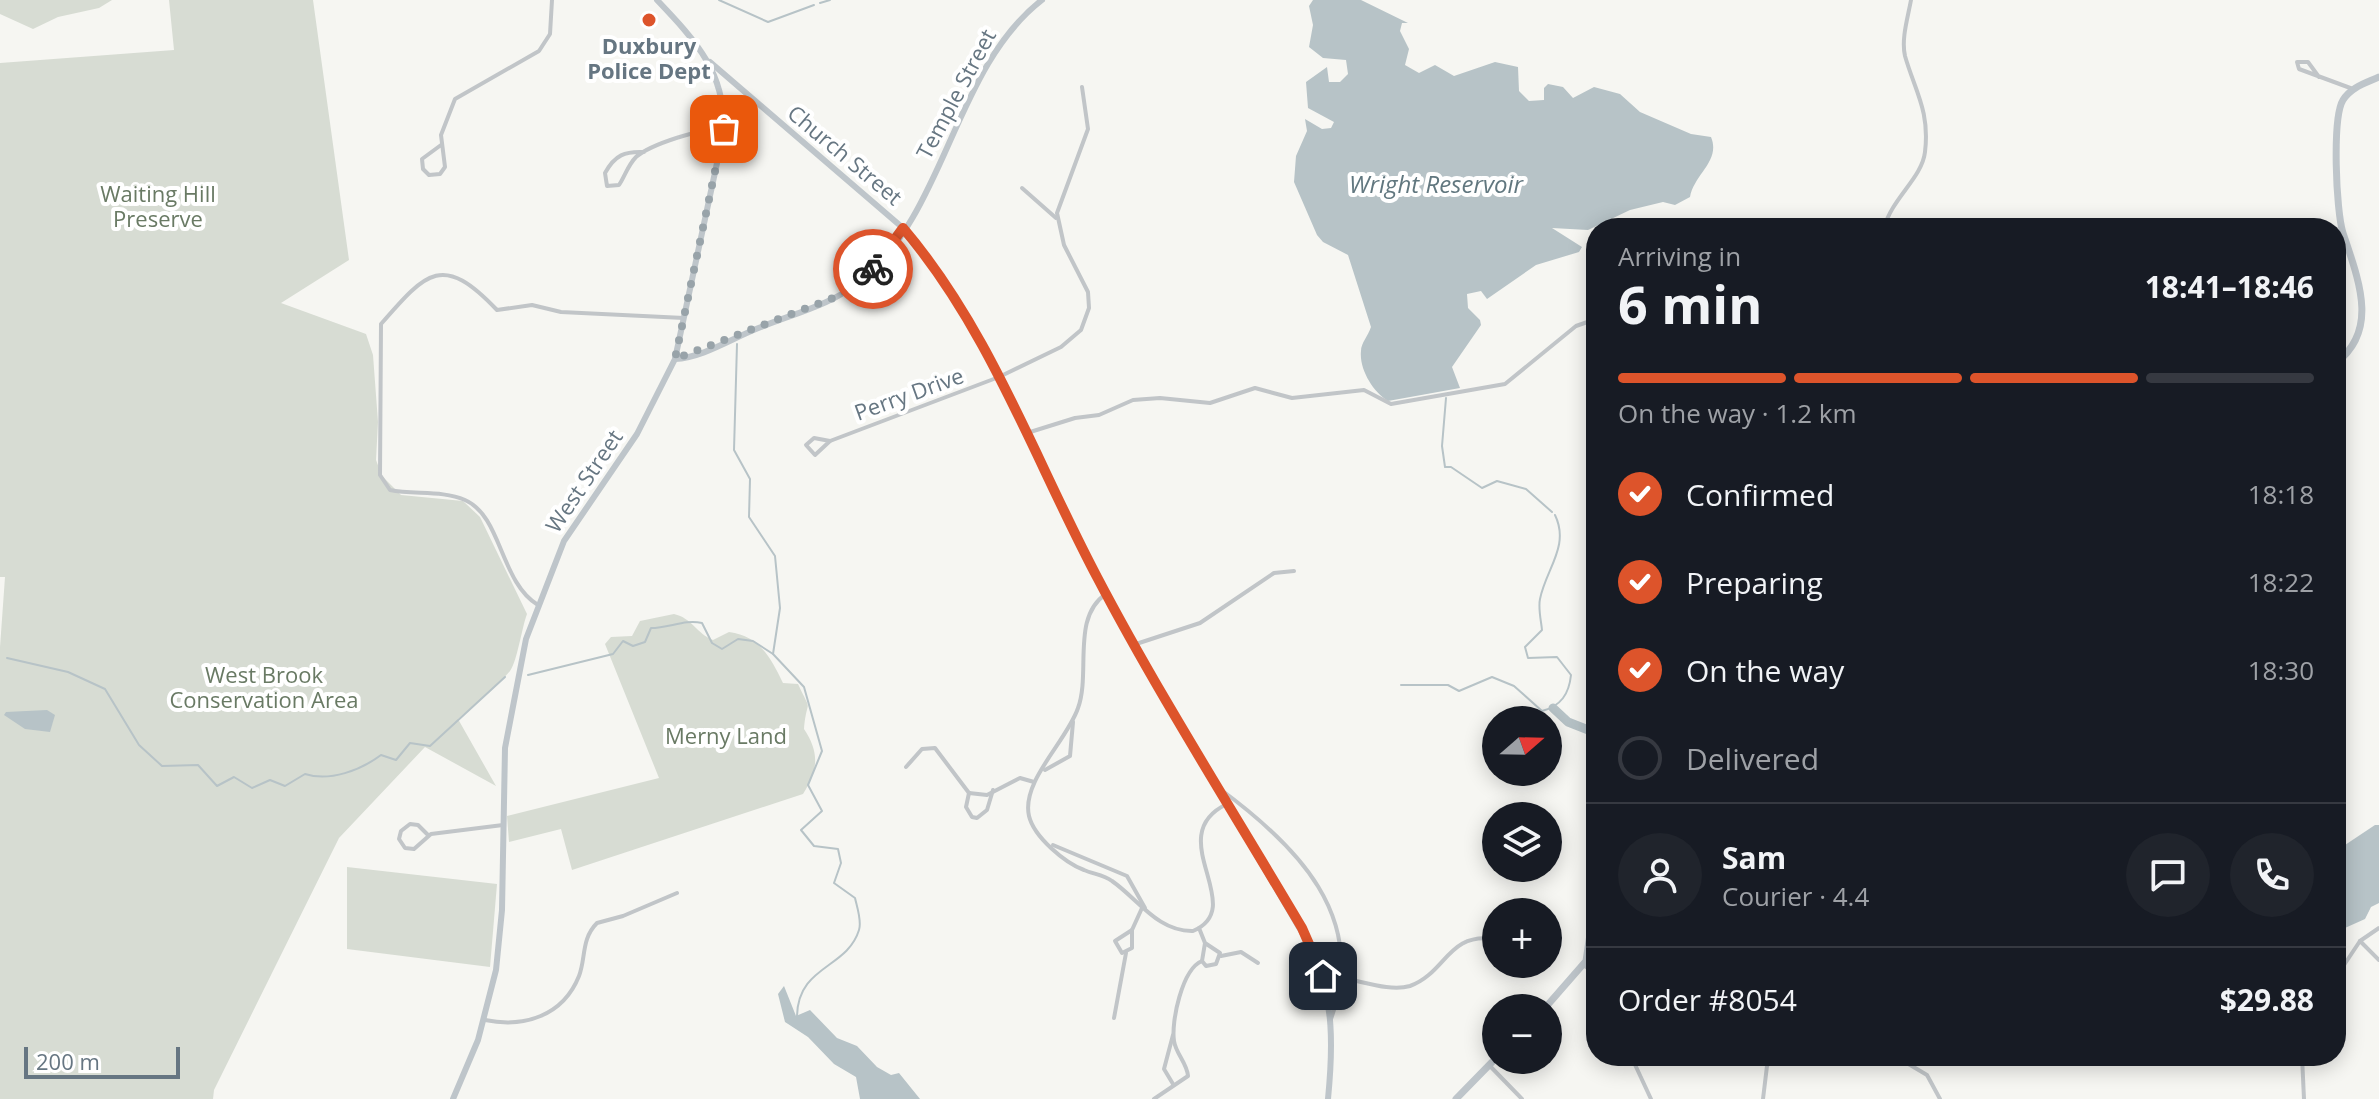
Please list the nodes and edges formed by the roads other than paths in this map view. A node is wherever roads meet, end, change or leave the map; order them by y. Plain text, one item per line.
1 (552, 0) edge
2 (657, 0) edge
3 (1042, 0) edge
4 (1911, 0) edge
5 (710, 62) junction
6 (2319, 77) junction
7 (2379, 77) edge
8 (733, 84) junction
9 (1082, 87) dead end
10 (2353, 89) junction
11 (723, 101) junction
12 (724, 129) junction
13 (441, 145) junction
14 (644, 152) junction
15 (1022, 188) dead end
16 (1888, 218) edge
17 (2339, 218) edge
18 (1057, 220) junction
19 (903, 228) junction
20 (2346, 248) edge
21 (2372, 302) dead end
22 (686, 318) junction
23 (1586, 323) edge
24 (2368, 337) dead end
25 (2346, 357) edge
26 (675, 359) junction
27 (999, 377) junction
28 (1025, 433) junction
29 (830, 441) junction
30 (1294, 571) dead end
31 (1106, 594) junction
32 (538, 605) junction
33 (1133, 645) junction
34 (1073, 719) junction
35 (906, 767) dead end
36 (1043, 772) junction
37 (1034, 782) junction
38 (1218, 788) junction
39 (993, 790) junction
40 (969, 793) junction
41 (1228, 804) junction
42 (503, 825) junction
43 (428, 835) junction
44 (1050, 844) junction
45 (677, 893) dead end
46 (1142, 908) junction
47 (1148, 912) junction
48 (1199, 928) junction
49 (2379, 928) edge
50 (1132, 930) junction
51 (1482, 939) edge
52 (2360, 941) junction
53 (1205, 943) junction
54 (1126, 953) junction
55 (1221, 956) junction
56 (1586, 956) edge
57 (2379, 960) edge
58 (1202, 961) junction
59 (2346, 962) edge
60 (1258, 963) dead end
61 (1583, 965) junction
62 (1586, 967) edge
63 (1342, 978) junction
64 (1557, 994) edge
65 (1114, 1018) dead end
66 (1331, 1019) junction
67 (485, 1020) junction
68 (1173, 1032) junction
69 (1636, 1066) edge
70 (1768, 1066) edge
71 (1912, 1066) edge
72 (2302, 1066) edge
73 (1482, 1072) edge
74 (1498, 1074) edge
75 (1173, 1084) junction
76 (453, 1099) edge
77 (1154, 1099) edge
78 (1328, 1099) edge
79 (1456, 1099) edge
80 (1522, 1099) edge
81 (1651, 1099) edge
82 (1763, 1099) edge
83 (1940, 1099) edge
84 (2304, 1099) edge

1 - 13 street
2 - 5 main road, West Street
3 - 19 main road, Temple Street
4 - 16 street
5 - 8 main road, Church Street
5 - 11 main road, West Street
6 - 6 street
6 - 10 street
7 - 10 main road
8 - 11 main road
8 - 19 main road, Church Street
9 - 18 street
10 - 17 main road
11 - 12 main road, West Street
12 - 14 street
12 - 22 main road, West Street
13 - 13 street
14 - 14 street
15 - 18 street
18 - 27 street, Perry Drive
19 - 26 main road, Temple Street
19 - 27 main road, Church Street
20 - 21 main road
22 - 26 main road, West Street
22 - 32 street
23 - 28 street
24 - 25 main road
26 - 32 main road, West Street
27 - 28 main road, Church Street
27 - 29 street, Perry Drive
28 - 31 main road, Church Street
29 - 29 street, Perry Drive
30 - 33 street
31 - 33 main road, Church Street
31 - 34 street
32 - 42 main road, West Street
33 - 38 main road, Church Street
34 - 36 street
34 - 36 street
35 - 40 street
36 - 37 street
37 - 39 street
37 - 44 street
38 - 41 main road, Church Street
38 - 63 street
39 - 40 street
39 - 40 street
41 - 48 street
41 - 66 main road, Church Street
42 - 43 street
42 - 67 main road, West Street
43 - 43 street
44 - 46 street
44 - 47 street
45 - 67 street
46 - 47 street
46 - 50 street
47 - 48 street
48 - 53 street
49 - 52 street
50 - 54 street
50 - 54 street
51 - 63 street
52 - 57 street
52 - 59 street
53 - 55 street
53 - 58 street
54 - 65 street
55 - 58 street
55 - 60 street
56 - 61 main road
58 - 68 street
61 - 62 street
61 - 64 main road
63 - 66 street
66 - 78 main road, Church Street
67 - 76 main road, West Street
68 - 75 street
68 - 75 street
69 - 81 street
70 - 82 street
71 - 83 street
72 - 84 street
73 - 79 main road
74 - 80 street
75 - 77 street

